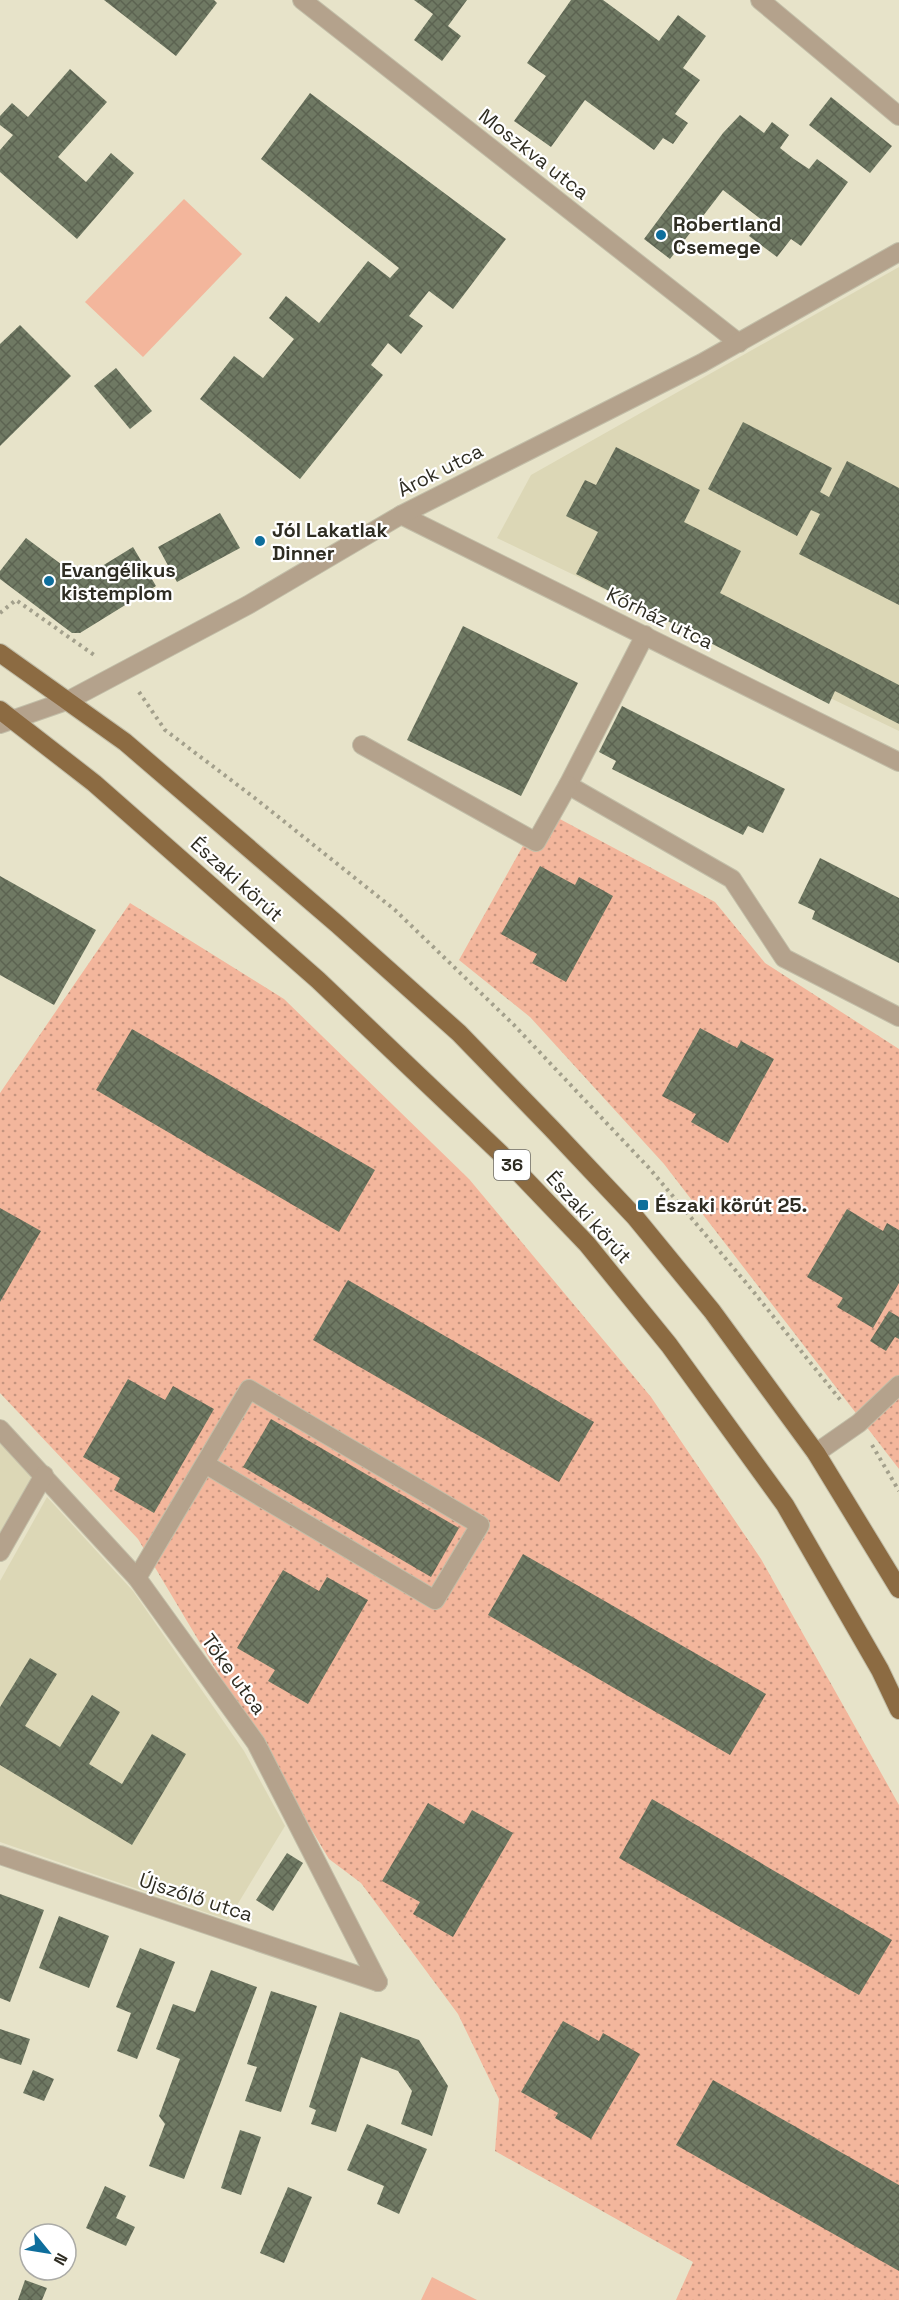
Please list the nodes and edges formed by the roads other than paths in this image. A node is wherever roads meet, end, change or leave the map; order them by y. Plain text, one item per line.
1 (302, 0) edge
2 (760, 0) edge
3 (899, 116) edge
4 (899, 252) edge
5 (739, 343) junction
6 (401, 515) junction
7 (645, 635) junction
8 (0, 653) edge
9 (69, 700) junction
10 (4, 718) edge
11 (362, 745) dead end
12 (899, 762) edge
13 (568, 785) junction
14 (899, 1017) edge
15 (899, 1385) edge
16 (0, 1429) edge
17 (816, 1453) junction
18 (205, 1464) junction
19 (44, 1475) junction
20 (0, 1552) edge
21 (137, 1578) junction
22 (899, 1589) edge
23 (899, 1710) edge
24 (0, 1856) edge
25 (378, 1982) joint

1 - 5 street, Moszkva utca
2 - 3 street
4 - 5 street, Árok utca
5 - 6 street, Árok utca
6 - 7 street, Kórház utca
6 - 9 street, Árok utca
7 - 12 street, Kórház utca
7 - 13 street
8 - 9 main road, Északi körút
9 - 10 street, Árok utca
9 - 17 main road, Északi körút
10 - 23 main road, Északi körút / 36
11 - 13 street
13 - 14 street
15 - 17 street
16 - 19 street, Tőke utca
17 - 22 main road, Északi körút
18 - 18 street
18 - 21 street
19 - 20 street
19 - 21 street, Tőke utca
21 - 25 street, Tőke utca
24 - 25 street, Újszőlő utca

